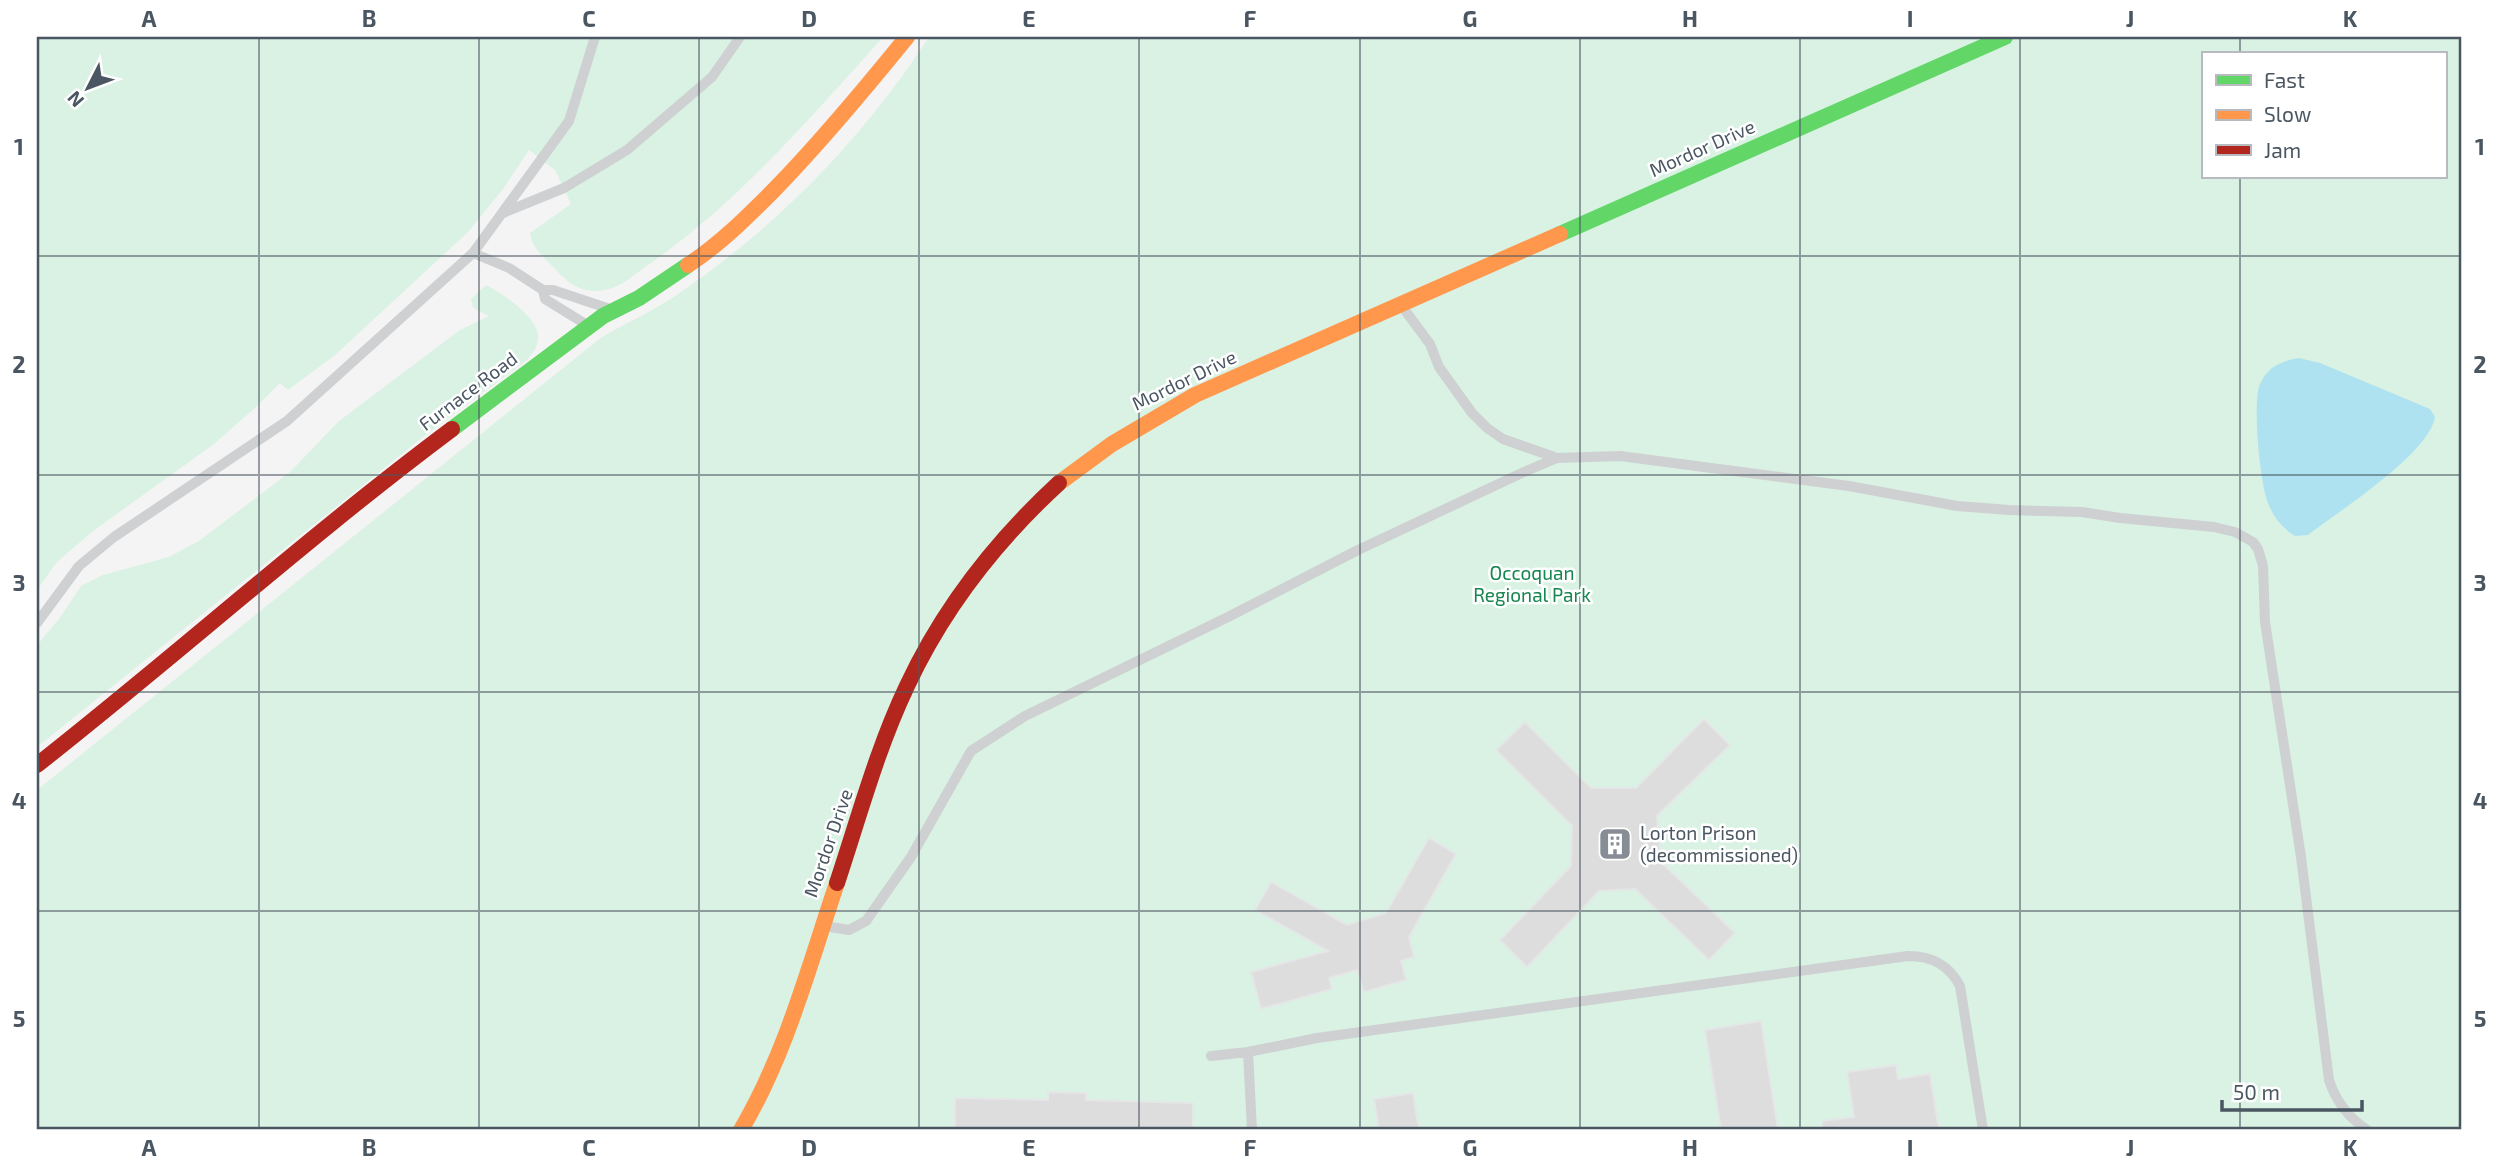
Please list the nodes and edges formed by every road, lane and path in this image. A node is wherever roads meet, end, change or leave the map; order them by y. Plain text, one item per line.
1 (595, 37) edge
2 (740, 37) edge
3 (907, 37) edge
4 (2005, 37) edge
5 (502, 213) junction
6 (473, 253) junction
7 (543, 290) junction
8 (1401, 304) junction
9 (614, 310) junction
10 (590, 326) junction
11 (1557, 458) junction
12 (37, 623) edge
13 (37, 765) edge
14 (822, 925) junction
15 (1248, 1052) junction
16 (1211, 1056) dead end
17 (741, 1130) edge
18 (1252, 1130) edge
19 (1983, 1130) edge
20 (2367, 1130) edge

1 - 5 lane
2 - 5 lane
3 - 9 street, Furnace Road
4 - 8 street, Mordor Drive
5 - 6 lane
6 - 7 lane
6 - 12 lane
7 - 9 lane
7 - 10 lane
8 - 11 lane
8 - 14 street, Mordor Drive
9 - 10 street, Furnace Road
10 - 13 street, Furnace Road
11 - 14 lane
11 - 20 lane
14 - 17 street, Mordor Drive
15 - 16 lane
15 - 18 lane
15 - 19 lane

